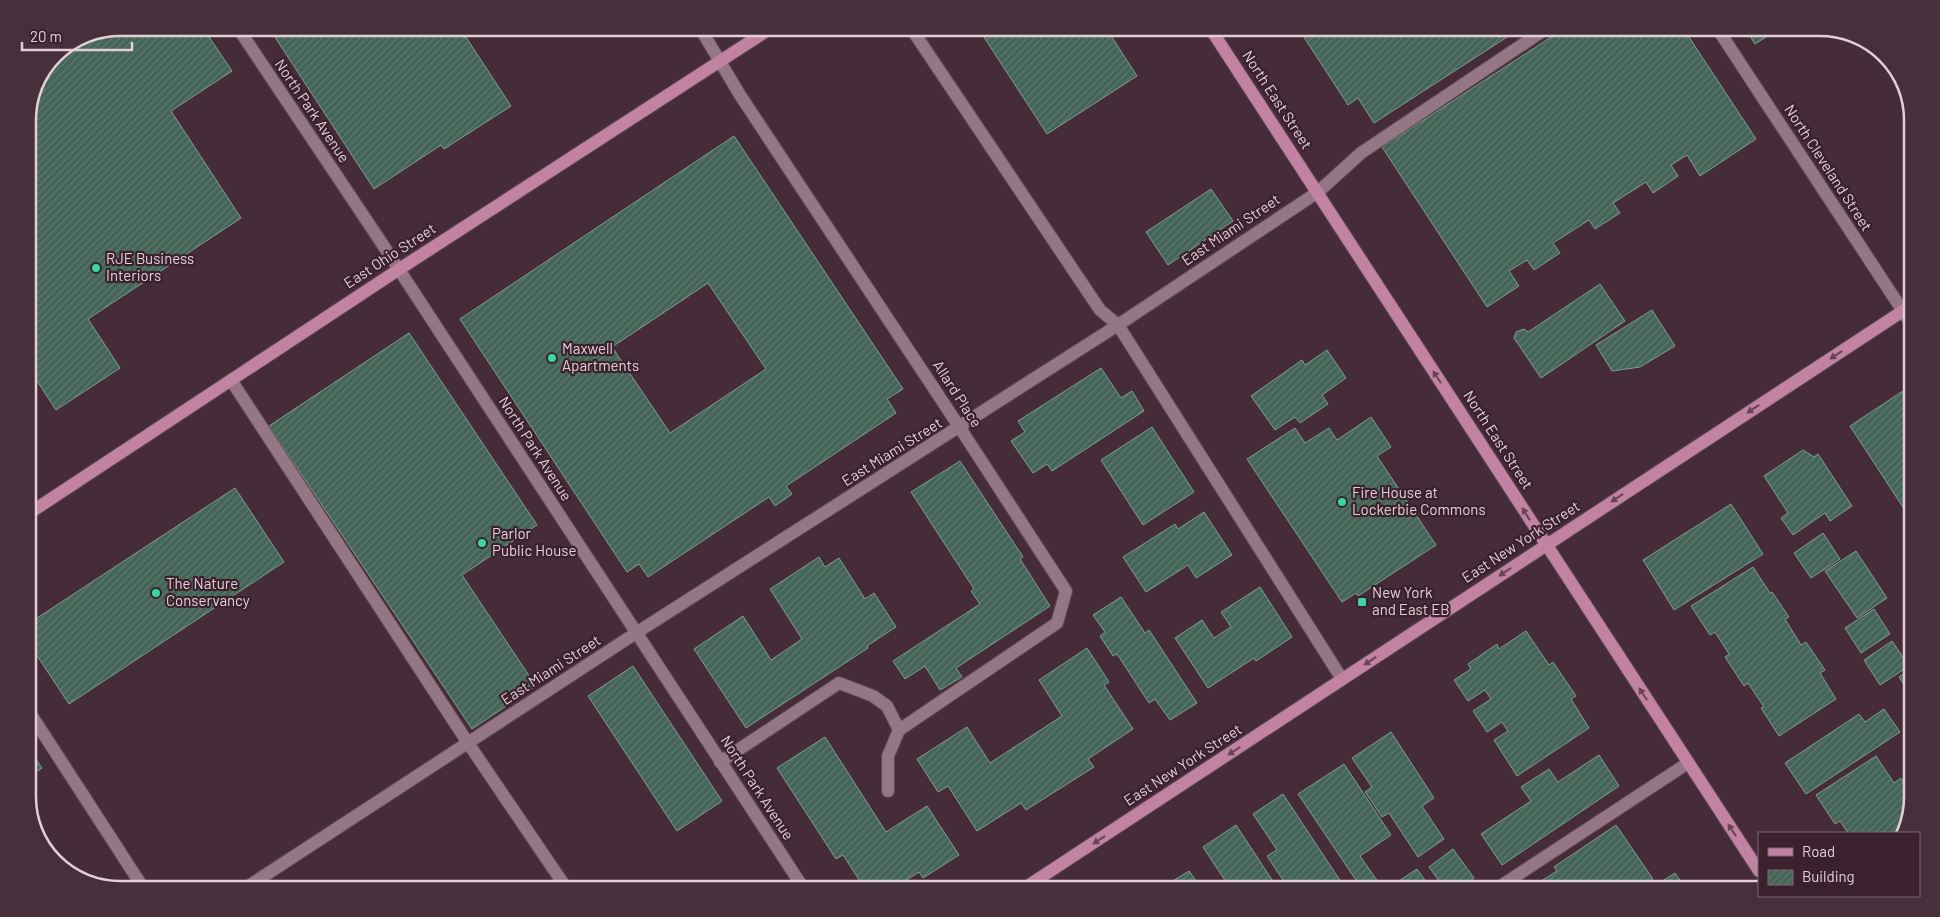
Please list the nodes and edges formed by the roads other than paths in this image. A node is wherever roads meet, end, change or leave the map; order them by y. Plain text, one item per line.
1 (243, 36) edge
2 (705, 36) edge
3 (759, 36) edge
4 (916, 36) edge
5 (1215, 36) edge
6 (1535, 36) edge
7 (1722, 36) edge
8 (720, 62) junction
9 (1318, 192) junction
10 (398, 270) junction
11 (1904, 302) edge
12 (1904, 311) edge
13 (1118, 325) junction
14 (232, 380) junction
15 (960, 428) junction
16 (36, 509) edge
17 (1546, 545) junction
18 (636, 633) junction
19 (1342, 679) junction
20 (36, 722) edge
21 (899, 730) junction
22 (468, 743) junction
23 (720, 762) junction
24 (1688, 763) junction
25 (888, 791) dead end
26 (1758, 869) edge
27 (138, 881) edge
28 (258, 881) edge
29 (561, 881) edge
30 (798, 881) edge
31 (1038, 881) edge
32 (1510, 881) edge

1 - 10 street, North Park Avenue
2 - 8 street, Allard Place
3 - 8 main road, East Ohio Street
4 - 13 street
5 - 9 main road, North East Street
6 - 9 street, East Miami Street
7 - 11 street, North Cleveland Street
8 - 10 main road, East Ohio Street
8 - 15 street, Allard Place
9 - 13 street, East Miami Street
17 -> 9 main road, North East Street
10 - 14 main road, East Ohio Street
10 - 18 street, North Park Avenue
12 -> 17 main road, East New York Street
13 - 15 street, East Miami Street
13 - 19 street
14 - 16 main road, East Ohio Street
14 - 22 street
15 - 18 street, East Miami Street
15 - 21 street, Allard Place
17 -> 19 main road, East New York Street
24 -> 17 main road, North East Street
18 - 22 street, East Miami Street
18 - 23 street, North Park Avenue
19 -> 31 main road, East New York Street
20 - 27 street
21 - 23 street
21 - 25 street
22 - 28 street, East Miami Street
22 - 29 street
23 - 30 street, North Park Avenue
26 -> 24 main road, North East Street
24 - 32 street

